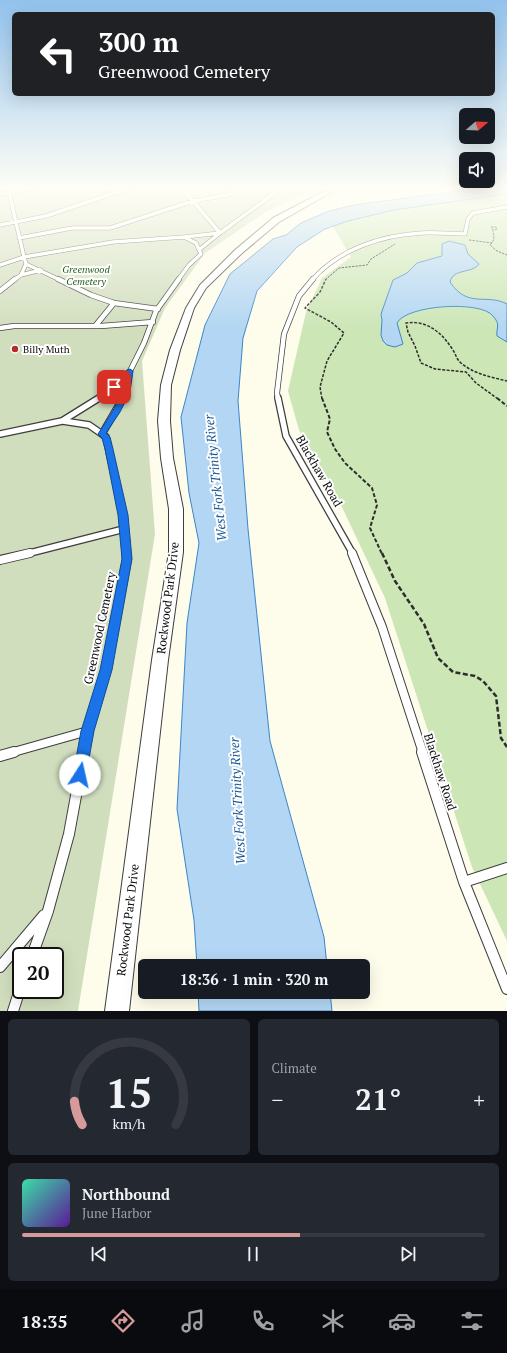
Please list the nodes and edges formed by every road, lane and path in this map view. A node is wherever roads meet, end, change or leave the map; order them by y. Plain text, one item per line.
1 (32, 235) edge
2 (200, 235) edge
3 (217, 235) edge
4 (258, 235) edge
5 (401, 235) edge
6 (494, 235) edge
7 (184, 237) junction
8 (19, 238) joint
9 (468, 240) dead end
10 (401, 243) dead end
11 (492, 243) junction
12 (200, 249) junction
13 (507, 255) edge
14 (24, 257) junction
15 (26, 264) junction
16 (0, 265) edge
17 (41, 270) junction
18 (21, 275) junction
19 (0, 291) edge
20 (114, 303) junction
21 (158, 309) junction
22 (153, 322) junction
23 (96, 325) junction
24 (0, 328) edge
25 (130, 371) junction
26 (507, 381) edge
27 (507, 406) edge
28 (62, 421) junction
29 (0, 434) edge
30 (102, 434) junction
31 (124, 529) junction
32 (0, 560) edge
33 (88, 731) junction
34 (507, 746) edge
35 (0, 756) edge
36 (507, 868) edge
37 (464, 882) junction
38 (48, 911) junction
39 (35, 947) edge
40 (0, 967) edge
41 (507, 989) edge
42 (17, 999) edge
43 (13, 1011) edge
44 (117, 1011) edge

1 - 8 lane
2 - 7 lane
3 - 12 lane
4 - 44 street, Rockwood Park Drive
5 - 37 lane, Blackhaw Road
6 - 11 path
7 - 12 lane
7 - 14 lane
8 - 14 lane
9 - 11 path
10 - 34 path
11 - 13 path
12 - 21 lane
14 - 15 lane
14 - 16 lane
15 - 17 lane
15 - 18 lane
17 - 18 lane
17 - 20 lane
18 - 19 lane
20 - 21 lane
20 - 23 lane
21 - 22 lane
22 - 23 lane
22 - 25 lane
23 - 24 lane
25 - 28 lane
25 - 30 lane
26 - 27 path
28 - 29 lane
28 - 30 lane
30 - 31 lane, Greenwood Cemetery
31 - 32 lane
31 - 33 lane, Greenwood Cemetery
33 - 35 lane
33 - 38 lane, Greenwood Cemetery
36 - 37 lane
37 - 41 lane
38 - 39 lane, Greenwood Cemetery
38 - 40 lane
42 - 43 lane

